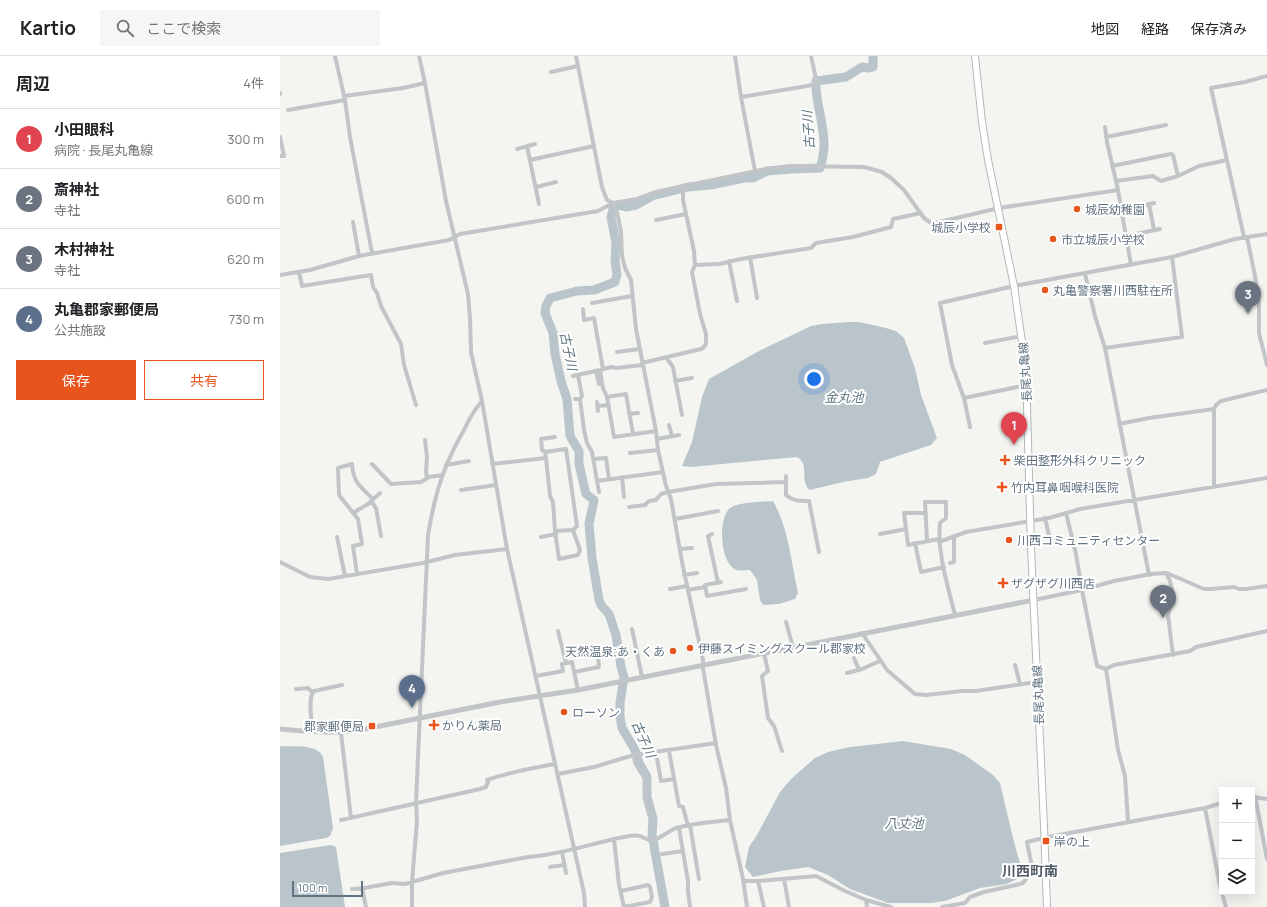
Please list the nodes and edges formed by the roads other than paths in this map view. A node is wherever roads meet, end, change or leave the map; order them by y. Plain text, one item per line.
1 (335, 56) edge
2 (419, 56) edge
3 (576, 56) edge
4 (735, 56) edge
5 (811, 56) edge
6 (975, 56) edge
7 (578, 66) junction
8 (551, 72) dead end
9 (1267, 76) edge
10 (425, 83) junction
11 (741, 97) junction
12 (345, 98) junction
13 (288, 110) dead end
14 (1166, 125) dead end
15 (1105, 127) dead end
16 (280, 137) edge
17 (1106, 137) junction
18 (535, 144) dead end
19 (527, 146) junction
20 (594, 146) junction
21 (516, 149) dead end
22 (280, 156) edge
23 (530, 160) junction
24 (1227, 160) junction
25 (1112, 166) junction
26 (755, 171) junction
27 (1178, 176) junction
28 (1116, 181) junction
29 (556, 182) dead end
30 (682, 186) junction
31 (536, 187) junction
32 (1118, 190) junction
33 (1154, 203) dead end
34 (540, 204) dead end
35 (614, 204) junction
36 (1149, 204) junction
37 (999, 208) junction
38 (1121, 210) junction
39 (921, 213) junction
40 (686, 214) junction
41 (656, 220) dead end
42 (353, 222) dead end
43 (1160, 229) dead end
44 (1154, 230) junction
45 (1267, 234) edge
46 (1126, 236) junction
47 (455, 237) junction
48 (1246, 238) junction
49 (372, 253) junction
50 (359, 256) junction
51 (750, 257) junction
52 (1172, 257) junction
53 (729, 262) junction
54 (695, 265) junction
55 (1131, 265) junction
56 (299, 272) junction
57 (1085, 274) junction
58 (280, 275) edge
59 (1014, 286) junction
60 (632, 296) junction
61 (757, 298) dead end
62 (737, 301) dead end
63 (592, 303) dead end
64 (583, 309) dead end
65 (1022, 336) junction
66 (985, 343) dead end
67 (1105, 348) junction
68 (639, 349) junction
69 (617, 352) dead end
70 (666, 357) junction
71 (642, 364) junction
72 (1267, 365) edge
73 (600, 370) junction
74 (692, 378) dead end
75 (675, 381) junction
76 (599, 384) dead end
77 (1027, 385) junction
78 (1267, 390) edge
79 (607, 397) junction
80 (964, 398) junction
81 (482, 401) junction
82 (416, 405) dead end
83 (609, 405) junction
84 (1214, 409) junction
85 (598, 411) dead end
86 (638, 413) dead end
87 (629, 414) junction
88 (682, 416) dead end
89 (1119, 424) junction
90 (669, 425) dead end
91 (970, 427) dead end
92 (656, 431) junction
93 (633, 434) junction
94 (679, 435) dead end
95 (672, 436) junction
96 (555, 437) dead end
97 (657, 439) junction
98 (425, 440) dead end
99 (658, 450) junction
100 (545, 452) junction
101 (630, 454) dead end
102 (546, 458) junction
103 (593, 459) junction
104 (469, 461) dead end
105 (372, 464) dead end
106 (492, 464) junction
107 (446, 465) junction
108 (663, 472) junction
109 (442, 475) junction
110 (786, 476) dead end
111 (622, 477) junction
112 (427, 478) junction
113 (1267, 478) edge
114 (609, 479) junction
115 (597, 481) junction
116 (786, 482) junction
117 (496, 485) junction
118 (1214, 486) junction
119 (461, 490) dead end
120 (599, 492) dead end
121 (668, 492) junction
122 (380, 493) dead end
123 (624, 497) dead end
124 (372, 500) junction
125 (1134, 500) junction
126 (629, 507) dead end
127 (718, 512) dead end
128 (353, 513) junction
129 (926, 513) junction
130 (1066, 513) junction
131 (1045, 518) junction
132 (675, 519) junction
133 (1031, 521) junction
134 (906, 529) junction
135 (573, 530) junction
136 (556, 533) junction
137 (712, 534) dead end
138 (880, 534) dead end
139 (381, 536) dead end
140 (954, 536) junction
141 (337, 537) dead end
142 (541, 537) dead end
143 (939, 540) junction
144 (927, 541) junction
145 (915, 543) junction
146 (1051, 544) dead end
147 (692, 548) dead end
148 (507, 549) junction
149 (680, 549) junction
150 (819, 552) dead end
151 (280, 562) edge
152 (426, 562) junction
153 (950, 563) dead end
154 (944, 567) junction
155 (697, 573) dead end
156 (1166, 573) junction
157 (357, 574) junction
158 (684, 575) junction
159 (1148, 575) junction
160 (345, 576) junction
161 (1267, 586) edge
162 (705, 587) junction
163 (687, 588) junction
164 (670, 589) dead end
165 (746, 589) dead end
166 (1082, 590) junction
167 (1034, 600) junction
168 (956, 616) junction
169 (786, 622) dead end
170 (632, 629) dead end
171 (558, 631) dead end
172 (1267, 631) edge
173 (862, 633) junction
174 (793, 647) junction
175 (764, 653) junction
176 (1173, 655) junction
177 (598, 656) dead end
178 (854, 658) dead end
179 (880, 661) junction
180 (566, 663) junction
181 (703, 665) junction
182 (1015, 665) dead end
183 (1106, 669) junction
184 (859, 670) junction
185 (574, 672) junction
186 (847, 673) dead end
187 (536, 676) junction
188 (642, 678) junction
189 (1038, 682) junction
190 (1020, 684) junction
191 (342, 685) dead end
192 (296, 689) dead end
193 (578, 690) junction
194 (312, 692) junction
195 (540, 696) junction
196 (419, 718) junction
197 (280, 729) edge
198 (313, 732) junction
199 (341, 733) junction
200 (716, 743) junction
201 (782, 750) dead end
202 (669, 751) junction
203 (656, 753) junction
204 (636, 755) junction
205 (555, 764) junction
206 (558, 774) junction
207 (674, 779) junction
208 (1255, 797) edge
209 (1267, 799) edge
210 (416, 802) junction
211 (1255, 802) edge
212 (1219, 804) edge
213 (1205, 808) junction
214 (650, 817) dead end
215 (350, 818) junction
216 (341, 820) dead end
217 (730, 820) junction
218 (1128, 822) junction
219 (689, 825) junction
220 (679, 828) junction
221 (1044, 838) junction
222 (614, 839) junction
223 (574, 849) junction
224 (683, 851) junction
225 (562, 852) junction
226 (662, 854) dead end
227 (1267, 859) edge
228 (564, 865) junction
229 (550, 867) dead end
230 (566, 873) dead end
231 (699, 878) dead end
232 (784, 879) junction
233 (743, 881) junction
234 (758, 881) junction
235 (412, 882) junction
236 (362, 888) junction
237 (352, 889) dead end
238 (621, 891) junction
239 (866, 900) junction
240 (366, 907) edge
241 (412, 907) edge
242 (585, 907) edge
243 (624, 907) edge
244 (690, 907) edge
245 (747, 907) edge
246 (764, 907) edge
247 (789, 907) edge
248 (867, 907) edge
249 (891, 907) edge
250 (942, 907) edge
251 (1047, 907) edge
252 (1226, 907) edge

1 - 12 street
2 - 10 street
3 - 7 street
4 - 11 street
5 - 11 street
6 - 37 main road, 長尾丸亀線
7 - 8 street
7 - 20 street
9 - 24 street
10 - 12 street
10 - 47 street
11 - 26 street
12 - 13 street
12 - 49 street
14 - 17 street
15 - 17 street
16 - 22 street
17 - 25 street
18 - 19 street
19 - 21 street
19 - 23 street
20 - 23 street
20 - 35 street
23 - 31 street
24 - 27 street
24 - 48 street
25 - 27 street
25 - 28 street
26 - 30 street
26 - 39 street
27 - 28 street
28 - 32 street
29 - 31 street
30 - 35 street
30 - 40 street
31 - 34 street
32 - 37 street
32 - 38 street
33 - 36 street
35 - 47 street
35 - 60 street
36 - 38 street
36 - 44 street
37 - 39 street
37 - 59 main road, 長尾丸亀線
38 - 46 street
39 - 51 street
40 - 41 street
40 - 54 street
42 - 50 street
43 - 44 street
44 - 46 street
45 - 48 street
46 - 55 street
47 - 49 street
47 - 81 street
48 - 52 street
48 - 72 street
49 - 50 street
50 - 56 street
51 - 53 street
51 - 61 street
52 - 55 street
52 - 67 street
53 - 54 street
53 - 62 street
54 - 70 street
55 - 57 street
56 - 58 street
56 - 82 street
57 - 59 street
57 - 67 street
59 - 65 main road, 長尾丸亀線
59 - 80 street
60 - 63 street
60 - 68 street
64 - 73 street
65 - 66 street
65 - 77 main road, 長尾丸亀線
67 - 89 street
68 - 69 street
68 - 71 street
70 - 71 street
70 - 75 street
71 - 73 street
71 - 92 street
73 - 76 street
73 - 79 street
73 - 103 street
74 - 75 street
75 - 88 street
77 - 80 street
77 - 133 main road, 長尾丸亀線
78 - 84 street
79 - 83 street
79 - 87 street
80 - 91 street
81 - 106 street
81 - 107 street
83 - 85 street
83 - 93 street
84 - 89 street
84 - 118 street
86 - 87 street
87 - 93 street
89 - 125 street
90 - 95 street
92 - 93 street
92 - 97 street
94 - 95 street
95 - 97 street
96 - 100 street
97 - 99 street
98 - 112 street
99 - 101 street
99 - 108 street
100 - 102 street
100 - 135 street
102 - 106 street
102 - 136 street
103 - 114 street
103 - 115 street
104 - 107 street
105 - 112 street
106 - 117 street
107 - 109 street
108 - 111 street
108 - 121 street
109 - 112 street
109 - 152 street
110 - 116 street
111 - 114 street
111 - 123 street
113 - 118 street
114 - 115 street
115 - 120 street
116 - 121 street
116 - 150 street
117 - 119 street
117 - 148 street
118 - 125 street
121 - 126 street
121 - 132 street
122 - 124 street
124 - 128 street
124 - 128 street
124 - 139 street
125 - 130 street
125 - 159 street
127 - 132 street
128 - 157 street
129 - 134 street
129 - 143 street
129 - 144 street
130 - 131 street
130 - 166 street
131 - 133 street
131 - 146 street
132 - 149 street
133 - 140 street
133 - 167 main road, 長尾丸亀線
134 - 138 street
134 - 145 street
135 - 136 street
135 - 136 street
136 - 142 street
137 - 162 street
140 - 143 street
140 - 153 street
141 - 160 street
143 - 144 street
143 - 154 street
144 - 145 street
145 - 154 street
147 - 149 street
148 - 152 street
148 - 187 street
149 - 158 street
151 - 160 street
152 - 157 street
152 - 196 street
154 - 168 street
155 - 158 street
156 - 159 street
156 - 161 street
156 - 176 street
157 - 160 street
158 - 163 street
159 - 166 street
162 - 163 street
162 - 165 street
163 - 164 street
163 - 181 street
166 - 167 street
166 - 183 street
167 - 168 street
167 - 189 main road, 長尾丸亀線
168 - 173 street
169 - 174 street
170 - 188 street
171 - 180 street
172 - 176 street
173 - 174 street
173 - 179 street
174 - 175 street
175 - 181 street
175 - 201 street
176 - 183 street
177 - 185 street
178 - 184 street
179 - 184 street
179 - 190 street
180 - 185 street
180 - 187 street
181 - 188 street
181 - 200 street
182 - 190 street
183 - 218 street
184 - 186 street
185 - 193 street
187 - 195 street
188 - 193 street
189 - 190 street
189 - 221 main road, 長尾丸亀線
191 - 194 street
192 - 194 street
193 - 195 street
194 - 198 street
195 - 196 street
195 - 205 street
196 - 199 street
196 - 210 street
197 - 198 street
198 - 199 street
199 - 215 street
200 - 202 street
200 - 217 street
202 - 203 street
202 - 207 street
203 - 204 street
203 - 207 street
204 - 206 street
204 - 214 street
205 - 206 street
205 - 210 street
206 - 223 street
207 - 219 street
208 - 209 street
210 - 215 street
210 - 235 street
211 - 227 street
212 - 213 street
213 - 218 street
213 - 252 street
215 - 216 street
217 - 219 street
217 - 233 street
218 - 221 street
219 - 220 street
219 - 231 street
220 - 222 street
220 - 224 street
221 - 250 street
221 - 251 main road, 長尾丸亀線
222 - 223 street
222 - 238 street
223 - 225 street
223 - 242 street
224 - 226 street
224 - 244 street
225 - 228 street
225 - 235 street
228 - 229 street
228 - 230 street
232 - 234 street
232 - 239 street
232 - 247 street
233 - 234 street
233 - 245 street
234 - 246 street
235 - 236 street
235 - 241 street
236 - 237 street
236 - 240 street
238 - 243 street
238 - 243 street
239 - 248 street
239 - 249 street

